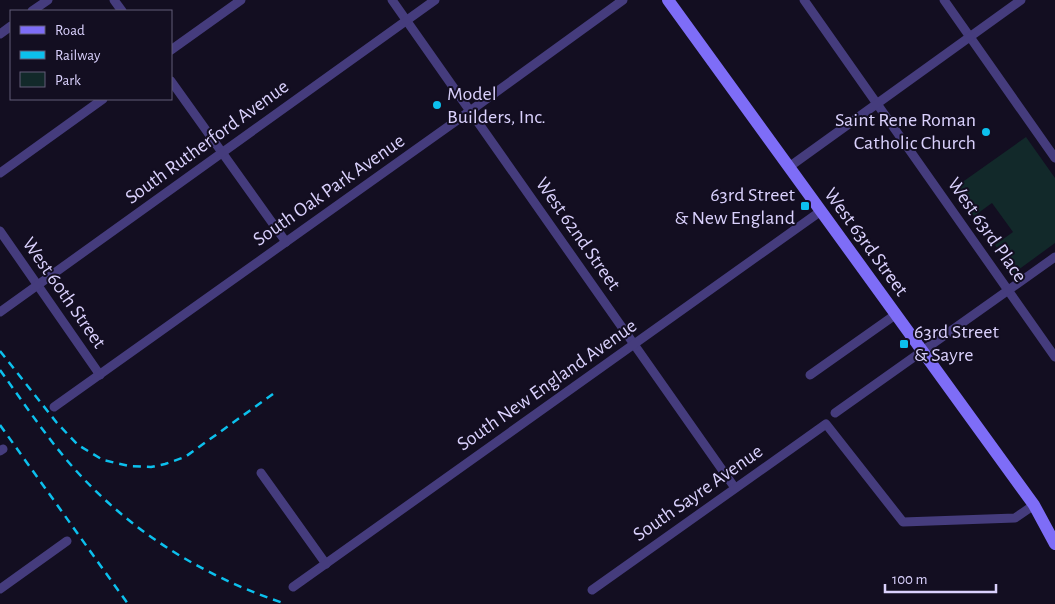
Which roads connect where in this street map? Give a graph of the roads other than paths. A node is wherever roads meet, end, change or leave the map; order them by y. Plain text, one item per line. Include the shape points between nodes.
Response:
1 (48, 0) edge
2 (241, 0) edge
3 (392, 0) edge
4 (435, 0) edge
5 (623, 0) edge
6 (668, 0) edge
7 (804, 0) edge
8 (944, 0) edge
9 (1021, 0) edge
10 (33, 10) edge
11 (406, 20) junction
12 (970, 37) junction
13 (172, 49) edge
14 (172, 82) edge
15 (102, 100) edge
16 (876, 103) junction
17 (470, 111) junction
18 (223, 153) junction
19 (1055, 158) edge
20 (789, 167) junction
21 (0, 173) edge
22 (821, 211) junction
23 (0, 231) edge
24 (286, 242) junction
25 (1055, 257) edge
26 (38, 285) junction
27 (1008, 290) junction
28 (0, 312) edge
29 (895, 315) junction
30 (634, 344) junction
31 (922, 352) junction
32 (1055, 357) edge
33 (100, 375) junction
34 (810, 375) dead end
35 (54, 407) dead end
36 (835, 413) dead end
37 (261, 472) dead end
38 (735, 488) junction
39 (1034, 505) junction
40 (1055, 526) edge
41 (67, 540) dead end
42 (1054, 541) edge
43 (326, 564) junction
44 (293, 587) dead end
45 (0, 589) edge
46 (592, 590) dead end

1 - 10 street
2 - 13 street
3 - 11 street, West 62nd Street
4 - 11 street, South Rutherford Avenue
5 - 17 street, South Oak Park Avenue
6 - 20 main road, West 63rd Street
7 - 16 street, West 63rd Place
8 - 12 street
9 - 12 street
11 - 17 street, West 62nd Street
11 - 18 street, South Rutherford Avenue
12 - 16 street
12 - 19 street
14 - 18 street
15 - 21 street
16 - 20 street
16 - 27 street, West 63rd Place
17 - 24 street, South Oak Park Avenue
17 - 30 street, West 62nd Street
18 - 24 street
18 - 26 street, South Rutherford Avenue
20 - 22 main road, West 63rd Street
22 - 29 main road, West 63rd Street
22 - 30 street, South New England Avenue
23 - 26 street, West 60th Street
24 - 33 street, South Oak Park Avenue
25 - 27 street
26 - 28 street, South Rutherford Avenue
26 - 33 street, West 60th Street
27 - 31 street
27 - 32 street, West 63rd Place
29 - 31 main road, West 63rd Street
29 - 34 street
30 - 38 street, West 62nd Street
30 - 43 street, South New England Avenue
31 - 36 street
31 - 39 main road, West 63rd Street
33 - 35 street, South Oak Park Avenue
37 - 43 street
38 - 39 street, South Sayre Avenue via 826,424 903,522 1014,518
38 - 46 street, South Sayre Avenue
39 - 40 main road, West 63rd Street
39 - 42 main road, West 63rd Street
41 - 45 street
43 - 44 street, South New England Avenue

